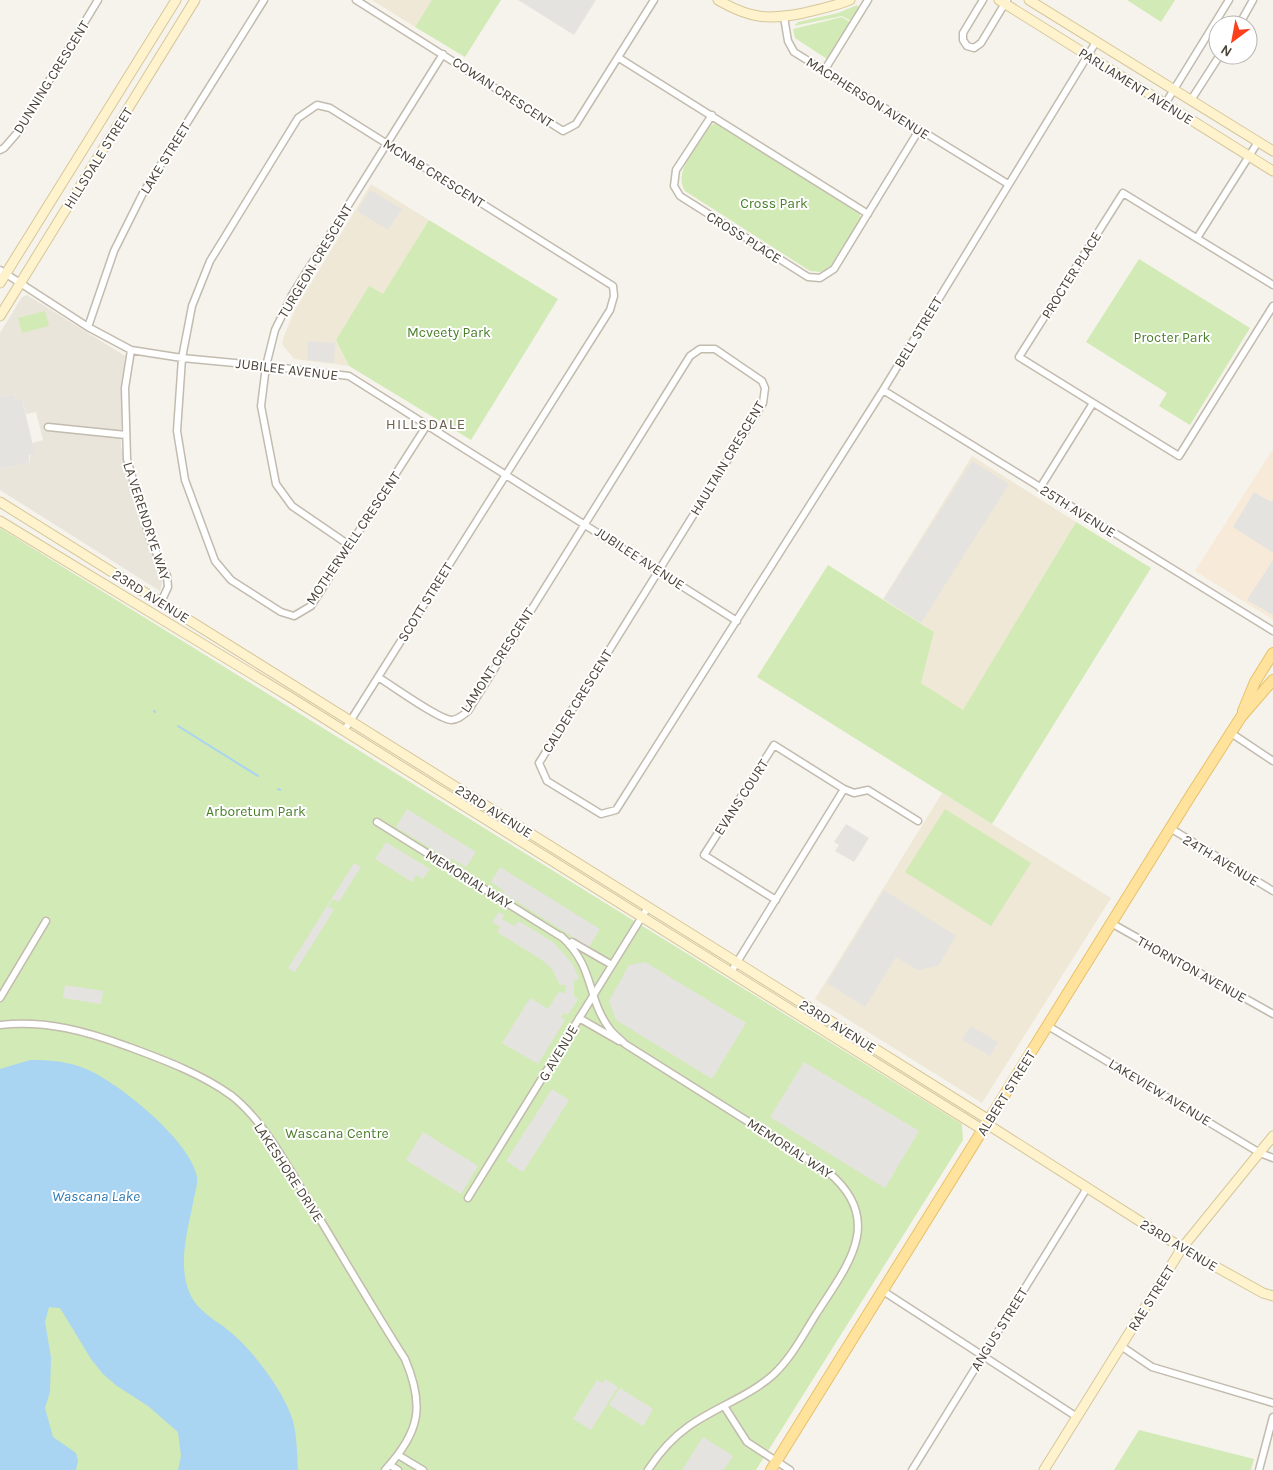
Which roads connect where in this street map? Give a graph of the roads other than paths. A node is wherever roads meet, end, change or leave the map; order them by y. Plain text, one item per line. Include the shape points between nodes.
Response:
1 (98, 0) edge
2 (176, 0) edge
3 (195, 0) edge
4 (264, 0) edge
5 (356, 0) edge
6 (654, 0) edge
7 (718, 0) edge
8 (850, 0) edge
9 (868, 0) edge
10 (983, 0) edge
11 (1029, 0) edge
12 (1229, 0) edge
13 (1253, 0) edge
14 (1004, 1) edge
15 (1245, 15) edge
16 (784, 17) junction
17 (1096, 42) junction
18 (443, 54) junction
19 (1088, 55) junction
20 (619, 58) junction
21 (1214, 65) edge
22 (824, 71) junction
23 (1174, 89) junction
24 (1192, 100) junction
25 (1165, 104) junction
26 (712, 115) junction
27 (919, 130) junction
28 (1258, 142) junction
29 (386, 143) junction
30 (0, 150) edge
31 (1273, 151) edge
32 (1249, 156) junction
33 (1273, 171) edge
34 (1008, 184) junction
35 (868, 214) junction
36 (1197, 238) junction
37 (3, 272) edge
38 (0, 283) edge
39 (20, 283) junction
40 (1273, 285) edge
41 (1273, 306) edge
42 (0, 316) edge
43 (88, 327) junction
44 (131, 350) junction
45 (182, 358) junction
46 (266, 366) junction
47 (883, 390) junction
48 (1093, 403) junction
49 (428, 425) junction
50 (48, 427) dead end
51 (126, 435) junction
52 (506, 473) junction
53 (1040, 488) junction
54 (0, 502) edge
55 (0, 521) edge
56 (584, 523) junction
57 (349, 545) junction
58 (658, 570) junction
59 (161, 602) junction
60 (737, 621) junction
61 (1273, 631) edge
62 (1273, 653) edge
63 (378, 677) junction
64 (1273, 680) edge
65 (1241, 717) junction
66 (350, 721) junction
67 (344, 731) junction
68 (1231, 733) junction
69 (1273, 761) edge
70 (844, 789) junction
71 (918, 821) dead end
72 (377, 822) dead end
73 (1170, 828) junction
74 (1273, 891) edge
75 (776, 900) junction
76 (648, 907) junction
77 (642, 917) junction
78 (46, 921) dead end
79 (1111, 923) junction
80 (561, 936) junction
81 (737, 962) junction
82 (612, 965) junction
83 (731, 972) junction
84 (594, 994) junction
85 (0, 998) edge
86 (1273, 1014) edge
87 (579, 1018) junction
88 (0, 1025) edge
89 (1048, 1026) junction
90 (625, 1044) junction
91 (986, 1125) junction
92 (1273, 1136) edge
93 (1260, 1153) junction
94 (1273, 1158) edge
95 (1087, 1188) junction
96 (468, 1198) dead end
97 (1182, 1248) junction
98 (884, 1291) junction
99 (1273, 1296) edge
100 (1121, 1346) junction
101 (982, 1354) junction
102 (1273, 1403) edge
103 (724, 1406) junction
104 (1077, 1416) junction
105 (1273, 1417) edge
106 (398, 1455) junction
107 (774, 1466) edge
108 (387, 1468) edge
109 (398, 1470) edge
110 (423, 1470) edge
111 (648, 1470) edge
112 (790, 1470) edge
113 (912, 1470) edge
114 (1044, 1470) edge
115 (1259, 1470) edge

1 - 30 street, DUNNING CRESCENT via 18,132
2 - 37 main road, HILLSDALE STREET
3 - 39 main road, HILLSDALE STREET
4 - 43 street, LAKE STREET via 143,193 114,251
5 - 18 street, COWAN CRESCENT
6 - 20 street, COWAN CRESCENT
7 - 16 main road via 746,14 767,19
8 - 16 main road
9 - 22 street
10 - 14 street via 963,33 966,46 974,48 981,43
11 - 17 main road, PARLIAMENT AVENUE
12 - 23 street
13 - 15 street
14 - 19 main road, PARLIAMENT AVENUE
16 - 22 street, MACPHERSON AVENUE via 788,41 794,52
17 - 19 street, BELL STREET
17 - 23 main road, PARLIAMENT AVENUE
18 - 20 street, COWAN CRESCENT via 563,131 576,124
18 - 29 street, TURGEON CRESCENT
19 - 25 main road, PARLIAMENT AVENUE
19 - 34 street, BELL STREET
20 - 26 street
21 - 24 street
22 - 27 street, MACPHERSON AVENUE
23 - 24 main road, PARLIAMENT AVENUE
23 - 25 street
24 - 28 main road, PARLIAMENT AVENUE
25 - 32 main road, PARLIAMENT AVENUE
26 - 35 street
26 - 35 street, CROSS PLACE via 676,170 674,186 680,196 808,277 820,278 834,269
27 - 34 street, MACPHERSON AVENUE
27 - 35 street, CROSS PLACE
28 - 31 main road, PARLIAMENT AVENUE
28 - 32 street
29 - 45 street, MCNAB CRESCENT via 330,108 317,105 298,118 210,261 192,306
29 - 46 street, TURGEON CRESCENT via 292,295 275,330
29 - 52 street, MCNAB CRESCENT via 613,286 610,310
32 - 33 main road, PARLIAMENT AVENUE
32 - 36 street
34 - 47 street, BELL STREET
36 - 40 street, PROCTER PLACE
36 - 48 street, PROCTER PLACE via 1123,192 1019,357
37 - 38 main road, HILLSDALE STREET
37 - 39 street, JUBILEE AVENUE
39 - 42 main road, HILLSDALE STREET
39 - 43 street, JUBILEE AVENUE
41 - 48 street, PROCTER PLACE via 1179,456
43 - 44 street, JUBILEE AVENUE
44 - 45 street, JUBILEE AVENUE
44 - 51 street, LA VERENDRYE WAY via 124,388
45 - 46 street, JUBILEE AVENUE
45 - 57 street, MOTHERWELL CRESCENT via 177,431 185,480 215,561 231,580 281,612 294,616 311,606
46 - 49 street, JUBILEE AVENUE via 349,376
46 - 57 street, TURGEON CRESCENT via 261,406 276,484 292,506
47 - 53 street, 25TH AVENUE
47 - 60 street, BELL STREET
48 - 53 street
49 - 52 street, JUBILEE AVENUE
49 - 57 street, MOTHERWELL CRESCENT
50 - 51 street
51 - 59 street, LA VERENDRYE WAY via 127,459 135,488 150,539 167,576 168,587
52 - 56 street, JUBILEE AVENUE
52 - 63 street, SCOTT STREET
53 - 61 street, 25TH AVENUE
54 - 59 main road, 23RD AVENUE
55 - 67 main road, 23RD AVENUE
56 - 58 street, JUBILEE AVENUE
56 - 58 street, HAULTAIN CRESCENT via 690,356 707,348 715,349 762,381 765,396
56 - 63 street, LAMONT CRESCENT via 461,717 450,720 439,715
58 - 60 street, JUBILEE AVENUE
58 - 60 street, CALDER CRESCENT via 539,762 547,781 601,814 616,810
59 - 66 main road, 23RD AVENUE
62 - 65 main road, ALBERT STREET via 1255,682
63 - 66 street, SCOTT STREET
64 - 65 main road, ALBERT STREET
65 - 68 main road, ALBERT STREET
66 - 67 street, SCOTT STREET
66 - 76 main road, 23RD AVENUE
67 - 77 main road, 23RD AVENUE
68 - 69 street
68 - 73 main road, ALBERT STREET
70 - 71 street via 854,793 868,790
70 - 75 street
70 - 75 street, EVANS COURT via 774,745 704,855
72 - 80 street, MEMORIAL WAY
73 - 74 street, 24TH AVENUE
73 - 79 main road, ALBERT STREET
75 - 81 street
76 - 77 street, G AVENUE
76 - 81 main road, 23RD AVENUE
77 - 82 street, G AVENUE
77 - 83 main road, 23RD AVENUE
78 - 85 street
79 - 86 street, THORNTON AVENUE
79 - 89 main road, ALBERT STREET
80 - 82 street, MEMORIAL WAY
80 - 84 street, MEMORIAL WAY via 574,948 584,965
81 - 83 street
81 - 91 main road, 23RD AVENUE
82 - 84 street, G AVENUE
83 - 91 main road, 23RD AVENUE
84 - 87 street, G AVENUE
84 - 90 street, MEMORIAL WAY via 609,1028
87 - 90 street
87 - 96 street, G AVENUE
88 - 106 street, LAKESHORE DRIVE via 36,1023 69,1027 110,1040 164,1060 204,1080 231,1096 250,1113 293,1175 405,1359 414,1380 417,1417 413,1433
89 - 91 main road, ALBERT STREET
89 - 93 street, LAKEVIEW AVENUE
90 - 103 street, MEMORIAL WAY via 828,1172 846,1189 856,1210 858,1232 848,1267 791,1354 766,1380
91 - 95 main road, 23RD AVENUE
91 - 98 main road, ALBERT STREET
92 - 93 main road, RAE STREET
93 - 94 street, LAKEVIEW AVENUE
93 - 97 main road, RAE STREET
95 - 97 main road, 23RD AVENUE
95 - 101 street, ANGUS STREET
97 - 99 main road, 23RD AVENUE
97 - 100 main road, RAE STREET
98 - 101 street
98 - 107 main road, ALBERT STREET
100 - 102 street via 1152,1366
100 - 104 main road, RAE STREET
101 - 104 street
101 - 113 street, ANGUS STREET
103 - 107 street via 747,1442
103 - 111 street, MEMORIAL WAY via 678,1434
104 - 114 main road, RAE STREET
105 - 115 street
106 - 108 street, LAKESHORE DRIVE
106 - 110 street
107 - 112 street
108 - 109 street

